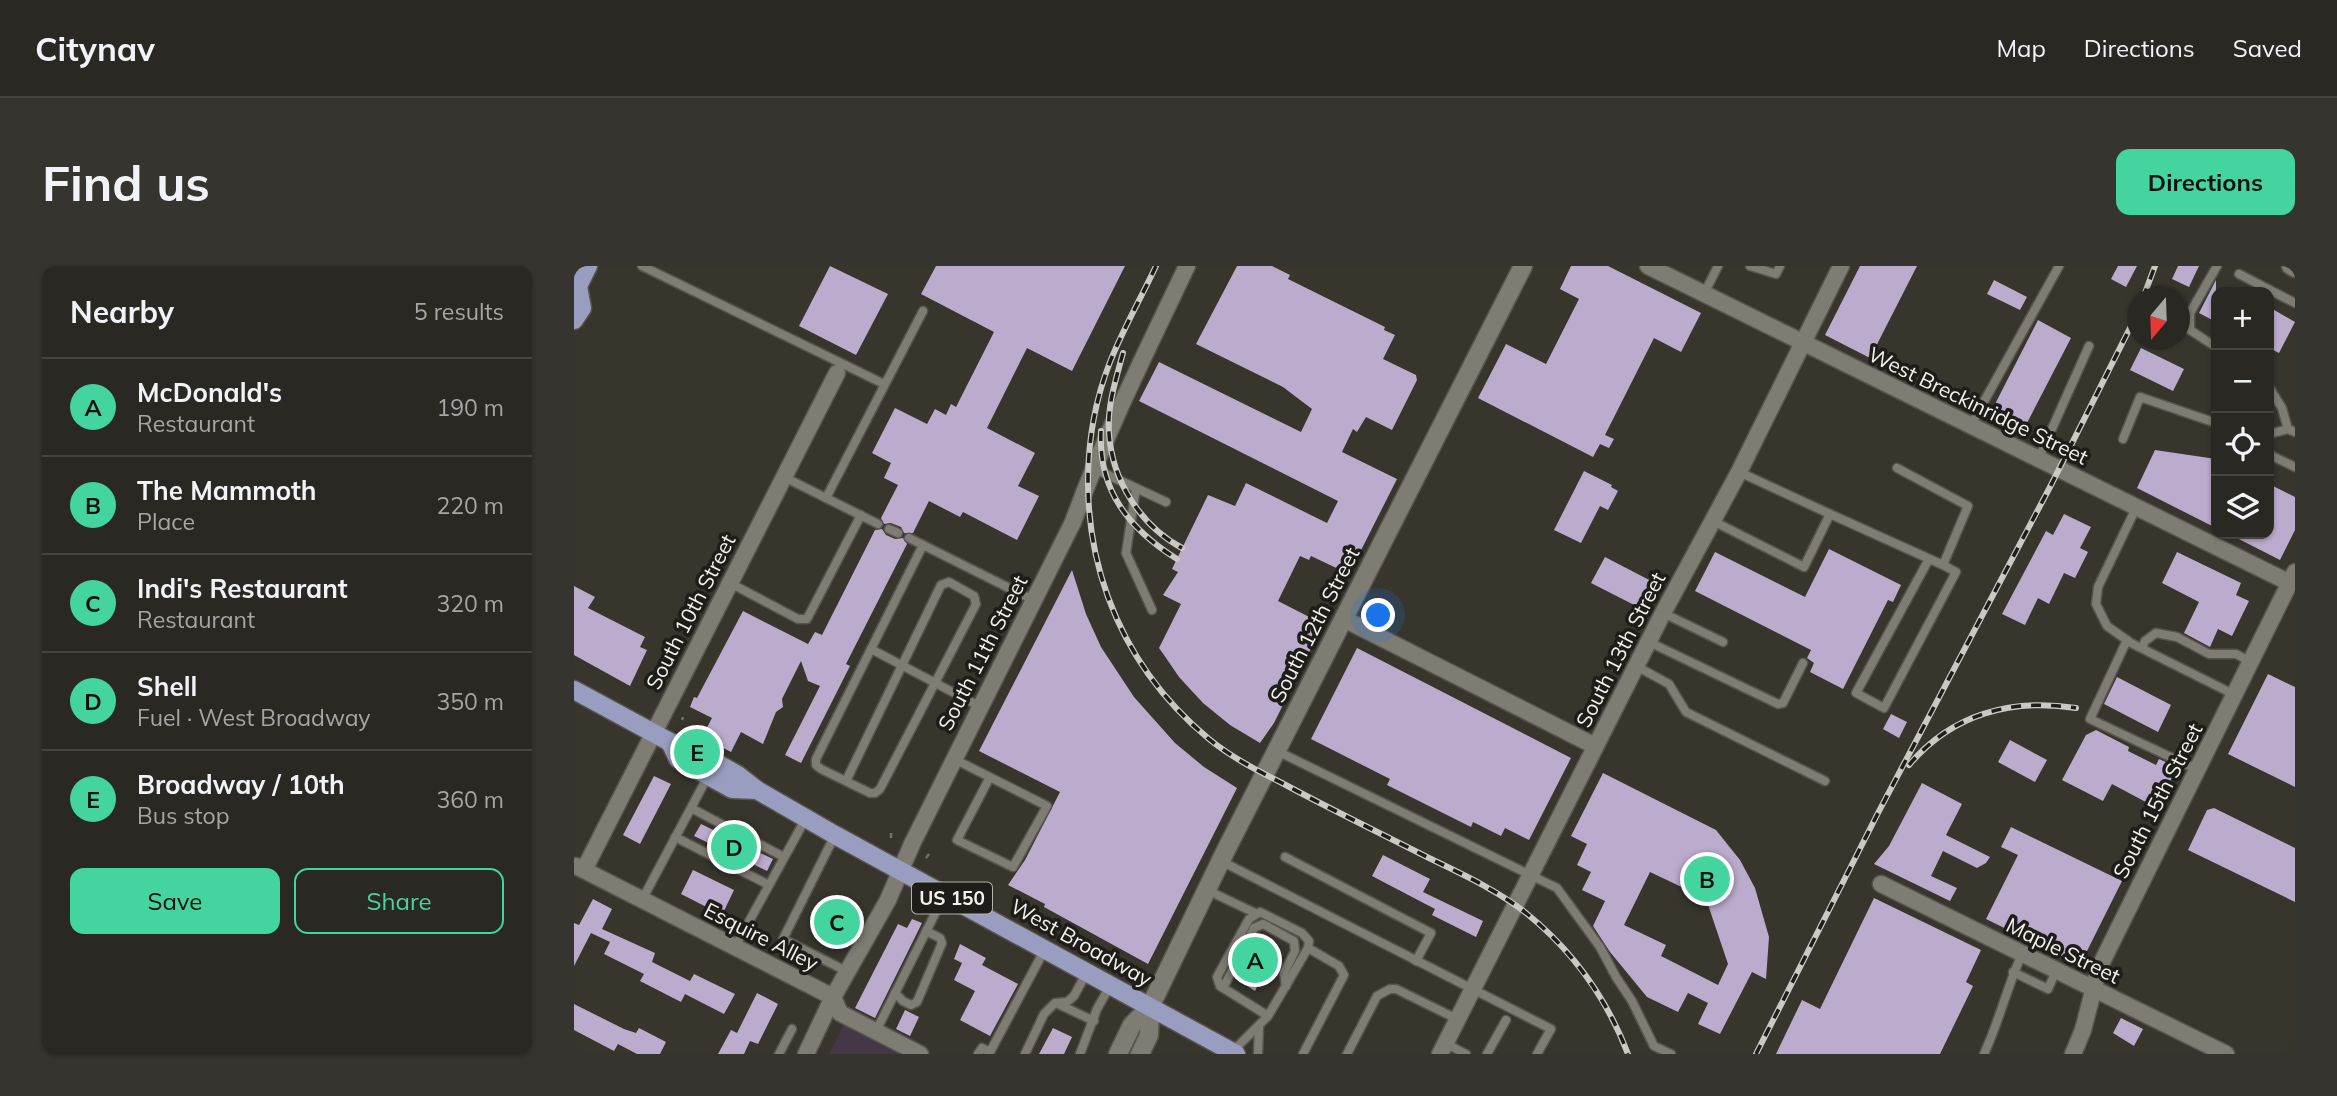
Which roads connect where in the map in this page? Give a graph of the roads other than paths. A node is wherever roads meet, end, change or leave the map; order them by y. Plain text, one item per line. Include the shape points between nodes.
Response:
1 (589, 266) edge
2 (642, 266) edge
3 (1187, 266) edge
4 (1523, 266) edge
5 (1647, 266) edge
6 (1718, 266) edge
7 (1750, 266) edge
8 (1780, 266) edge
9 (1840, 266) edge
10 (2059, 266) edge
11 (2217, 266) edge
12 (2290, 266) edge
13 (2295, 269) edge
14 (2239, 274) dead end
15 (576, 287) edge
16 (1704, 294) junction
17 (2295, 303) edge
18 (923, 311) dead end
19 (574, 320) edge
20 (1802, 343) junction
21 (2211, 345) edge
22 (2088, 346) dead end
23 (839, 368) junction
24 (884, 384) junction
25 (2274, 395) edge
26 (2211, 421) edge
27 (1970, 425) junction
28 (2292, 430) edge
29 (2274, 433) edge
30 (2123, 439) dead end
31 (2274, 457) edge
32 (2038, 460) junction
33 (2295, 467) edge
34 (1093, 468) junction
35 (1896, 468) dead end
36 (1739, 472) junction
37 (784, 477) junction
38 (1136, 488) junction
39 (826, 498) junction
40 (1166, 502) dead end
41 (2136, 508) junction
42 (1830, 514) junction
43 (861, 515) junction
44 (1713, 521) junction
45 (878, 524) dead end
46 (889, 529) dead end
47 (898, 533) dead end
48 (909, 538) dead end
49 (923, 545) junction
50 (1929, 559) junction
51 (1942, 565) junction
52 (2292, 578) edge
53 (730, 583) junction
54 (1033, 600) junction
55 (1152, 610) dead end
56 (1663, 613) junction
57 (1344, 619) junction
58 (2127, 640) junction
59 (1649, 642) junction
60 (1723, 642) dead end
61 (2142, 648) junction
62 (871, 649) junction
63 (2251, 662) junction
64 (1802, 663) dead end
65 (902, 666) junction
66 (1636, 666) junction
67 (935, 683) junction
68 (574, 690) edge
69 (2235, 695) junction
70 (979, 706) junction
71 (662, 737) junction
72 (1595, 746) junction
73 (1277, 751) junction
74 (954, 759) junction
75 (2198, 770) junction
76 (708, 776) junction
77 (990, 777) junction
78 (846, 781) junction
79 (1825, 781) dead end
80 (757, 790) junction
81 (691, 808) junction
82 (806, 818) junction
83 (835, 835) junction
84 (675, 837) junction
85 (1285, 857) dead end
86 (784, 858) junction
87 (1221, 861) junction
88 (579, 867) edge
89 (901, 869) junction
90 (1531, 875) junction
91 (1881, 884) dead end
92 (769, 885) junction
93 (1207, 890) junction
94 (945, 894) junction
95 (642, 900) junction
96 (1255, 914) junction
97 (926, 931) junction
98 (735, 947) junction
99 (1308, 948) junction
100 (1045, 949) junction
101 (2022, 954) junction
102 (1416, 961) junction
103 (2056, 971) junction
104 (848, 972) junction
105 (1087, 972) junction
106 (2013, 972) junction
107 (1110, 985) junction
108 (1286, 986) junction
109 (1223, 988) junction
110 (1472, 989) junction
111 (2093, 989) junction
112 (895, 993) junction
113 (833, 997) junction
114 (1055, 1003) junction
115 (1150, 1007) junction
116 (1268, 1016) junction
117 (1457, 1019) junction
118 (1506, 1020) dead end
119 (1094, 1021) junction
120 (1259, 1026) junction
121 (792, 1029) dead end
122 (876, 1031) junction
123 (1442, 1049) edge
124 (1233, 1053) edge
125 (779, 1054) edge
126 (806, 1054) edge
127 (920, 1054) edge
128 (978, 1054) edge
129 (1025, 1054) edge
130 (1080, 1054) edge
131 (1118, 1054) edge
132 (1140, 1054) edge
133 (1258, 1054) edge
134 (1303, 1054) edge
135 (1347, 1054) edge
136 (1466, 1054) edge
137 (1487, 1054) edge
138 (1537, 1054) edge
139 (1671, 1054) edge
140 (1984, 1054) edge
141 (2073, 1054) edge
142 (2226, 1054) edge

1 - 15 main road
2 - 23 lane
3 - 34 street, South 11th Street
4 - 57 street, South 12th Street
5 - 16 street, West Breckinridge Street
6 - 16 lane
7 - 8 lane via 1776,274
9 - 20 street, South 13th Street
10 - 27 lane
11 - 21 lane via 2190,313 2190,330
12 - 13 street
14 - 17 lane
15 - 19 main road via 582,308
16 - 20 street, West Breckinridge Street
18 - 24 lane
20 - 27 street, West Breckinridge Street
20 - 36 street, South 13th Street
22 - 32 lane
23 - 24 lane
23 - 37 street, South 10th Street
24 - 39 lane
25 - 28 lane
26 - 30 lane via 2140,397
27 - 32 street, West Breckinridge Street
28 - 29 lane
31 - 33 lane
32 - 41 street, West Breckinridge Street
34 - 38 lane
34 - 54 street, South 11th Street via 1073,522
35 - 51 lane via 1968,506
36 - 42 lane
36 - 44 street, South 13th Street
37 - 39 lane
37 - 53 street, South 10th Street
38 - 40 lane
38 - 55 lane via 1126,553
39 - 43 lane
41 - 52 street, West Breckinridge Street
41 - 58 lane via 2098,587 2096,604 2107,626
42 - 44 lane via 1804,567
42 - 50 lane
43 - 45 lane
43 - 53 lane via 807,620
44 - 56 street, South 13th Street
46 - 47 lane
48 - 49 lane
49 - 54 lane
49 - 62 lane
50 - 51 lane
50 - 51 lane via 1856,693 1884,708 1956,572
52 - 63 street, South 15th Street
53 - 71 street, South 10th Street
54 - 70 street, South 11th Street
56 - 59 street, South 13th Street
56 - 60 lane
57 - 72 street
57 - 73 street, South 12th Street
58 - 61 lane
58 - 75 lane via 2090,719
59 - 64 lane via 1778,704 1783,703
59 - 66 street, South 13th Street
61 - 63 lane via 2156,633 2177,637 2209,654 2236,654
61 - 69 lane
62 - 65 lane
62 - 78 lane via 816,760 821,769
63 - 69 street, South 15th Street
65 - 67 lane
65 - 67 lane via 941,585 949,582 976,600
65 - 78 lane
66 - 72 street, South 13th Street
66 - 79 lane via 1670,684 1686,712
67 - 70 lane
67 - 78 lane via 880,789 870,793
68 - 71 main road, West Broadway / US 150
69 - 75 street, South 15th Street
70 - 74 street, South 11th Street
71 - 76 main road, West Broadway / US 150 via 678,759
71 - 80 main road, West Broadway / US 150 via 697,752
71 - 88 street, South 10th Street
72 - 90 street, South 13th Street
73 - 87 street, South 12th Street
73 - 90 lane
74 - 77 lane
74 - 89 street, South 11th Street
75 - 111 street, South 15th Street via 2138,886
76 - 80 main road, West Broadway / US 150 via 732,789
76 - 81 lane
77 - 77 lane via 1047,806 1013,867 957,839
80 - 82 main road, West Broadway / US 150
81 - 84 lane
81 - 86 lane
82 - 83 main road, West Broadway / US 150
82 - 86 lane
83 - 89 main road, West Broadway / US 150
83 - 104 lane via 783,939
84 - 92 lane
84 - 95 lane
85 - 102 lane via 1431,933
86 - 92 lane
87 - 93 street, South 12th Street
87 - 102 lane
88 - 95 street, Esquire Alley
89 - 94 main road, West Broadway / US 150
89 - 104 street, South 11th Street
90 - 110 street, South 13th Street
90 - 139 lane via 1557,888 1600,947 1654,1046
91 - 101 street, Maple Street
92 - 98 lane
93 - 96 lane
93 - 115 street, South 12th Street
94 - 97 lane
94 - 100 main road, West Broadway / US 150
95 - 98 street, Esquire Alley
96 - 99 lane via 1260,912 1302,933
96 - 109 lane via 1217,977
97 - 112 lane
97 - 112 lane via 943,943 917,1002 903,1002
98 - 113 street, Esquire Alley
99 - 108 lane
99 - 134 lane via 1339,966 1343,975
100 - 105 main road, West Broadway / US 150
100 - 128 lane via 990,1052 982,1048
101 - 103 street, Maple Street
101 - 106 lane
102 - 110 lane
103 - 106 lane via 2048,989
103 - 111 street, Maple Street
104 - 113 street, South 11th Street
105 - 107 main road, West Broadway / US 150
105 - 114 lane via 1074,996
106 - 140 lane
107 - 115 main road, West Broadway / US 150
107 - 119 lane
108 - 109 lane via 1284,973 1295,951 1294,941 1263,924 1254,928
108 - 116 lane
109 - 116 lane
110 - 117 street, South 13th Street
110 - 138 lane via 1551,1029
111 - 141 street, South 15th Street
111 - 142 street, Maple Street
112 - 122 lane
113 - 122 street, Esquire Alley via 840,1013
113 - 126 street, South 11th Street
114 - 119 lane
114 - 129 lane via 1044,1014
115 - 124 main road, West Broadway / US 150
115 - 131 street via 1132,1025
115 - 132 street via 1149,1035
116 - 120 lane
117 - 123 street, South 13th Street
117 - 135 lane via 1390,989 1377,996
118 - 137 lane
119 - 130 lane
120 - 124 lane
120 - 133 lane
121 - 125 lane
122 - 127 street, Esquire Alley
123 - 136 lane

